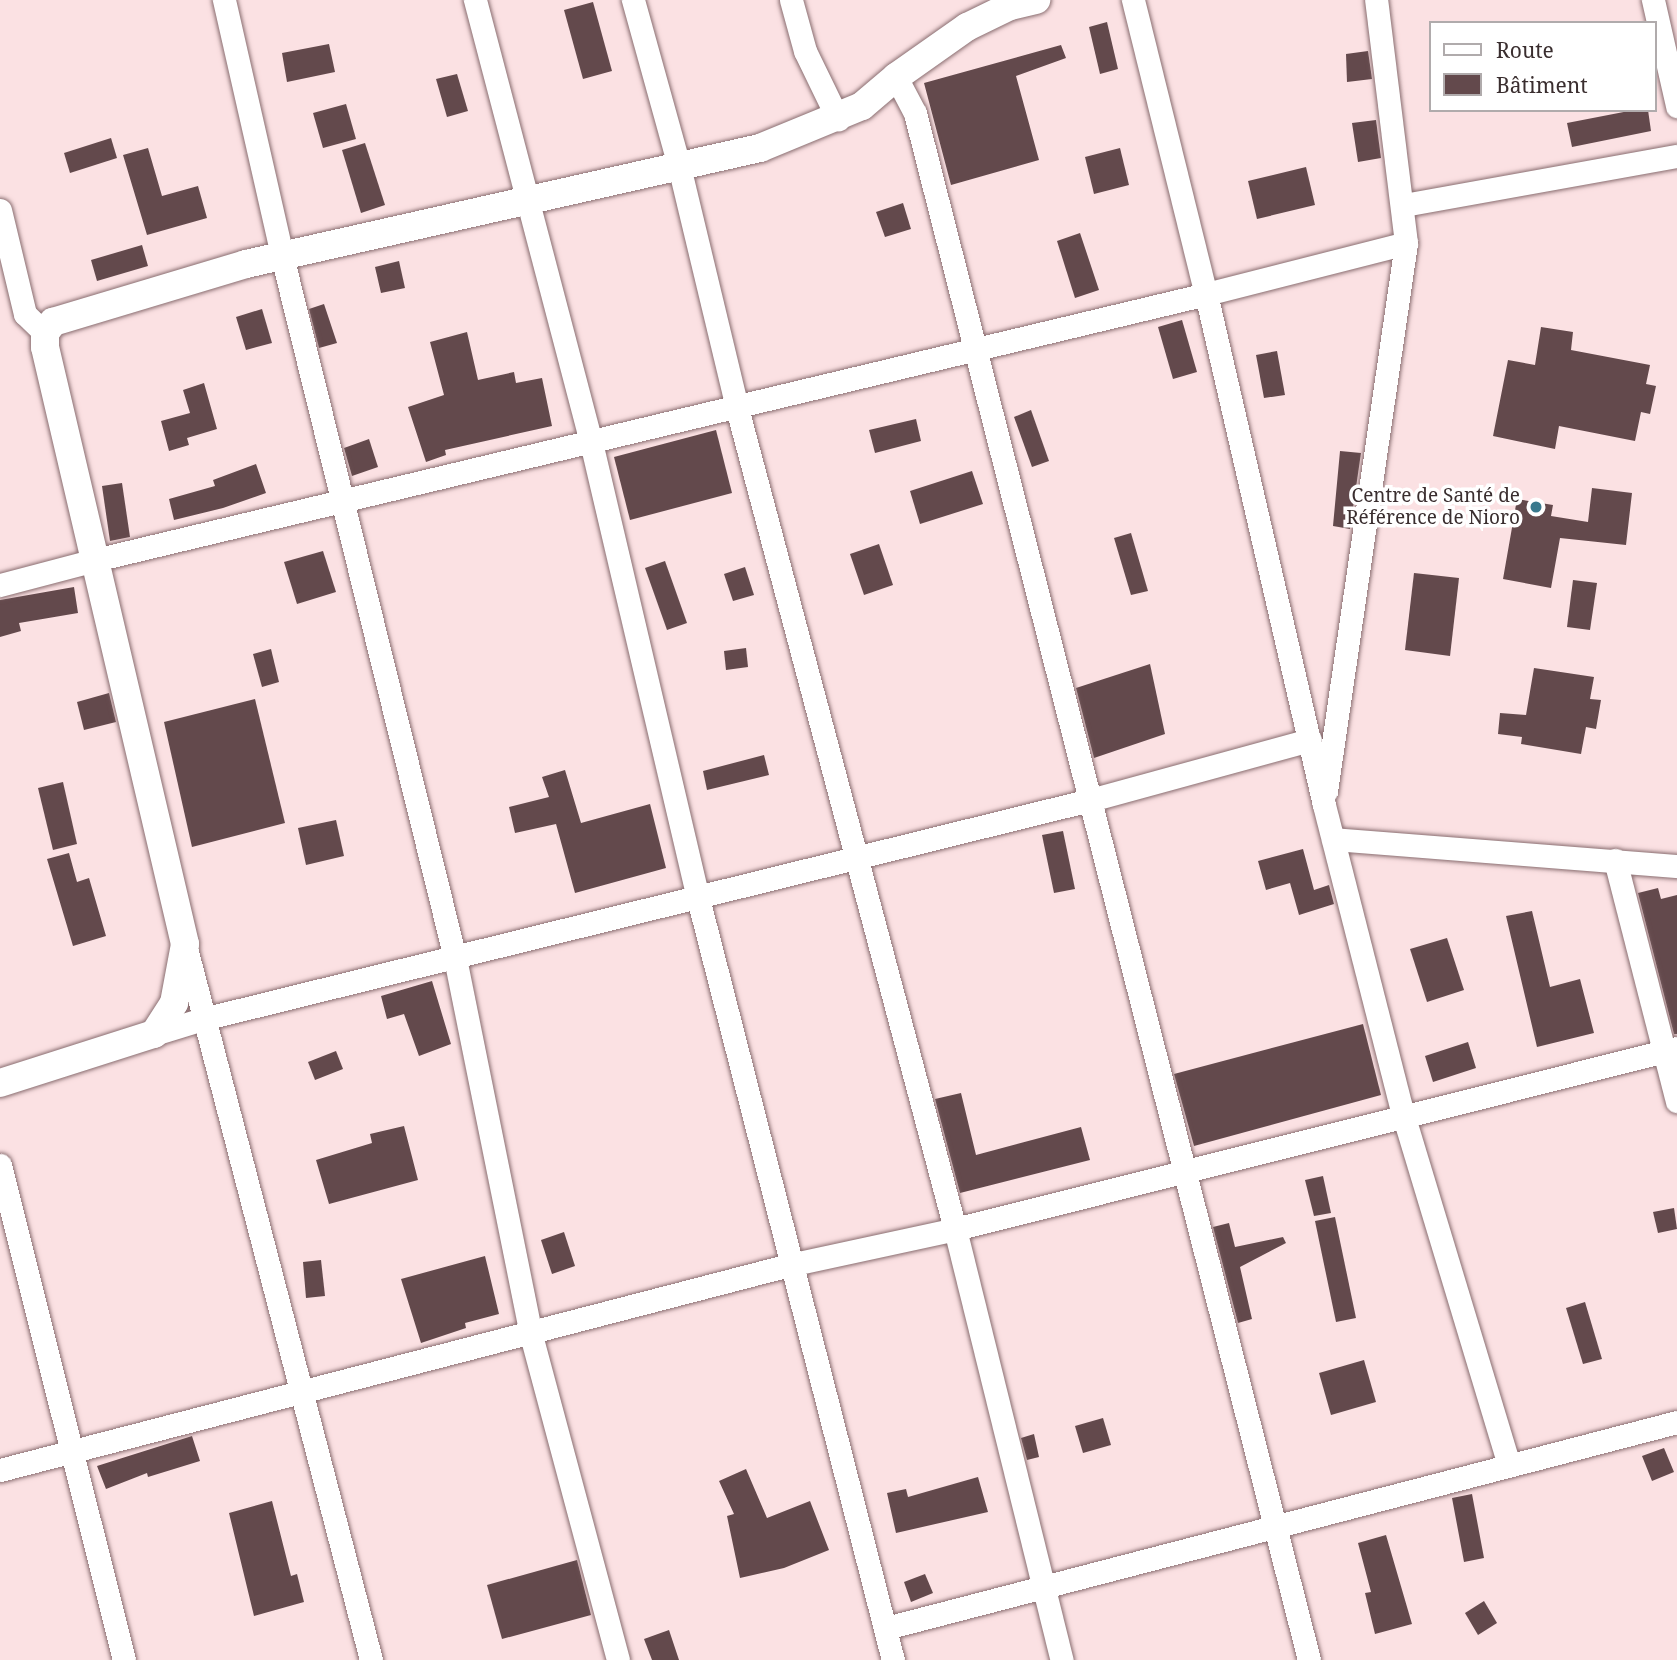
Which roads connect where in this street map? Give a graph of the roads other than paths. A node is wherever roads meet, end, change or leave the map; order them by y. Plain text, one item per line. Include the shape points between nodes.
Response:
1 (224, 0) edge
2 (475, 0) edge
3 (633, 0) edge
4 (791, 0) edge
5 (1035, 0) edge
6 (1133, 0) edge
7 (1376, 0) edge
8 (1653, 0) edge
9 (896, 77) junction
10 (1677, 106) edge
11 (838, 119) junction
12 (1677, 156) edge
13 (679, 166) junction
14 (527, 201) junction
15 (1404, 205) junction
16 (0, 210) edge
17 (1406, 243) junction
18 (282, 256) junction
19 (1206, 294) junction
20 (45, 332) junction
21 (975, 350) junction
22 (737, 408) junction
23 (591, 442) junction
24 (345, 501) junction
25 (95, 560) junction
26 (0, 585) edge
27 (1310, 740) junction
28 (1090, 800) junction
29 (1324, 805) junction
30 (1333, 839) junction
31 (857, 858) junction
32 (1615, 860) junction
33 (1677, 866) edge
34 (698, 898) junction
35 (185, 944) junction
36 (455, 958) junction
37 (203, 1018) junction
38 (154, 1034) junction
39 (1670, 1049) edge
40 (0, 1083) edge
41 (1677, 1101) edge
42 (1403, 1114) junction
43 (0, 1165) edge
44 (1184, 1171) junction
45 (955, 1229) junction
46 (789, 1265) junction
47 (531, 1335) junction
48 (301, 1393) junction
49 (1677, 1422) edge
50 (71, 1450) junction
51 (1509, 1465) junction
52 (0, 1470) edge
53 (1275, 1525) junction
54 (1044, 1585) junction
55 (886, 1628) junction
56 (124, 1660) edge
57 (371, 1660) edge
58 (618, 1660) edge
59 (893, 1660) edge
60 (1062, 1660) edge
61 (1309, 1660) edge

1 - 18 street
2 - 14 street
3 - 13 street
4 - 11 street via 805,51
5 - 9 street via 1010,6 967,27
6 - 19 street
7 - 15 street
8 - 10 street
9 - 11 street via 862,106
9 - 21 street via 915,113
11 - 13 street via 760,148
12 - 15 street
13 - 14 street
13 - 22 street
14 - 18 street
14 - 23 street
15 - 17 street
16 - 20 street via 25,314
17 - 19 street
17 - 29 street
18 - 20 street via 52,321
18 - 24 street
19 - 21 street
19 - 27 street
20 - 25 street
21 - 22 street
21 - 28 street
22 - 23 street
22 - 31 street
23 - 24 street
23 - 34 street
24 - 25 street
24 - 36 street
25 - 26 street
25 - 35 street
27 - 28 street
27 - 29 street
28 - 31 street
28 - 44 street
29 - 30 street
30 - 32 street
30 - 42 street
31 - 34 street
31 - 45 street
32 - 33 street
32 - 39 street
34 - 36 street
34 - 46 street
35 - 37 street
35 - 38 street via 174,1003
36 - 37 street
36 - 47 street
37 - 38 street
37 - 48 street
38 - 40 street
39 - 41 street
39 - 42 street
42 - 44 street
42 - 51 street
43 - 50 street
44 - 45 street
44 - 53 street
45 - 46 street
45 - 54 street
46 - 47 street
46 - 55 street
47 - 48 street
47 - 58 street
48 - 50 street
48 - 57 street
49 - 51 street
50 - 52 street
50 - 56 street
51 - 53 street
53 - 54 street
53 - 61 street
54 - 55 street
54 - 60 street
55 - 59 street

